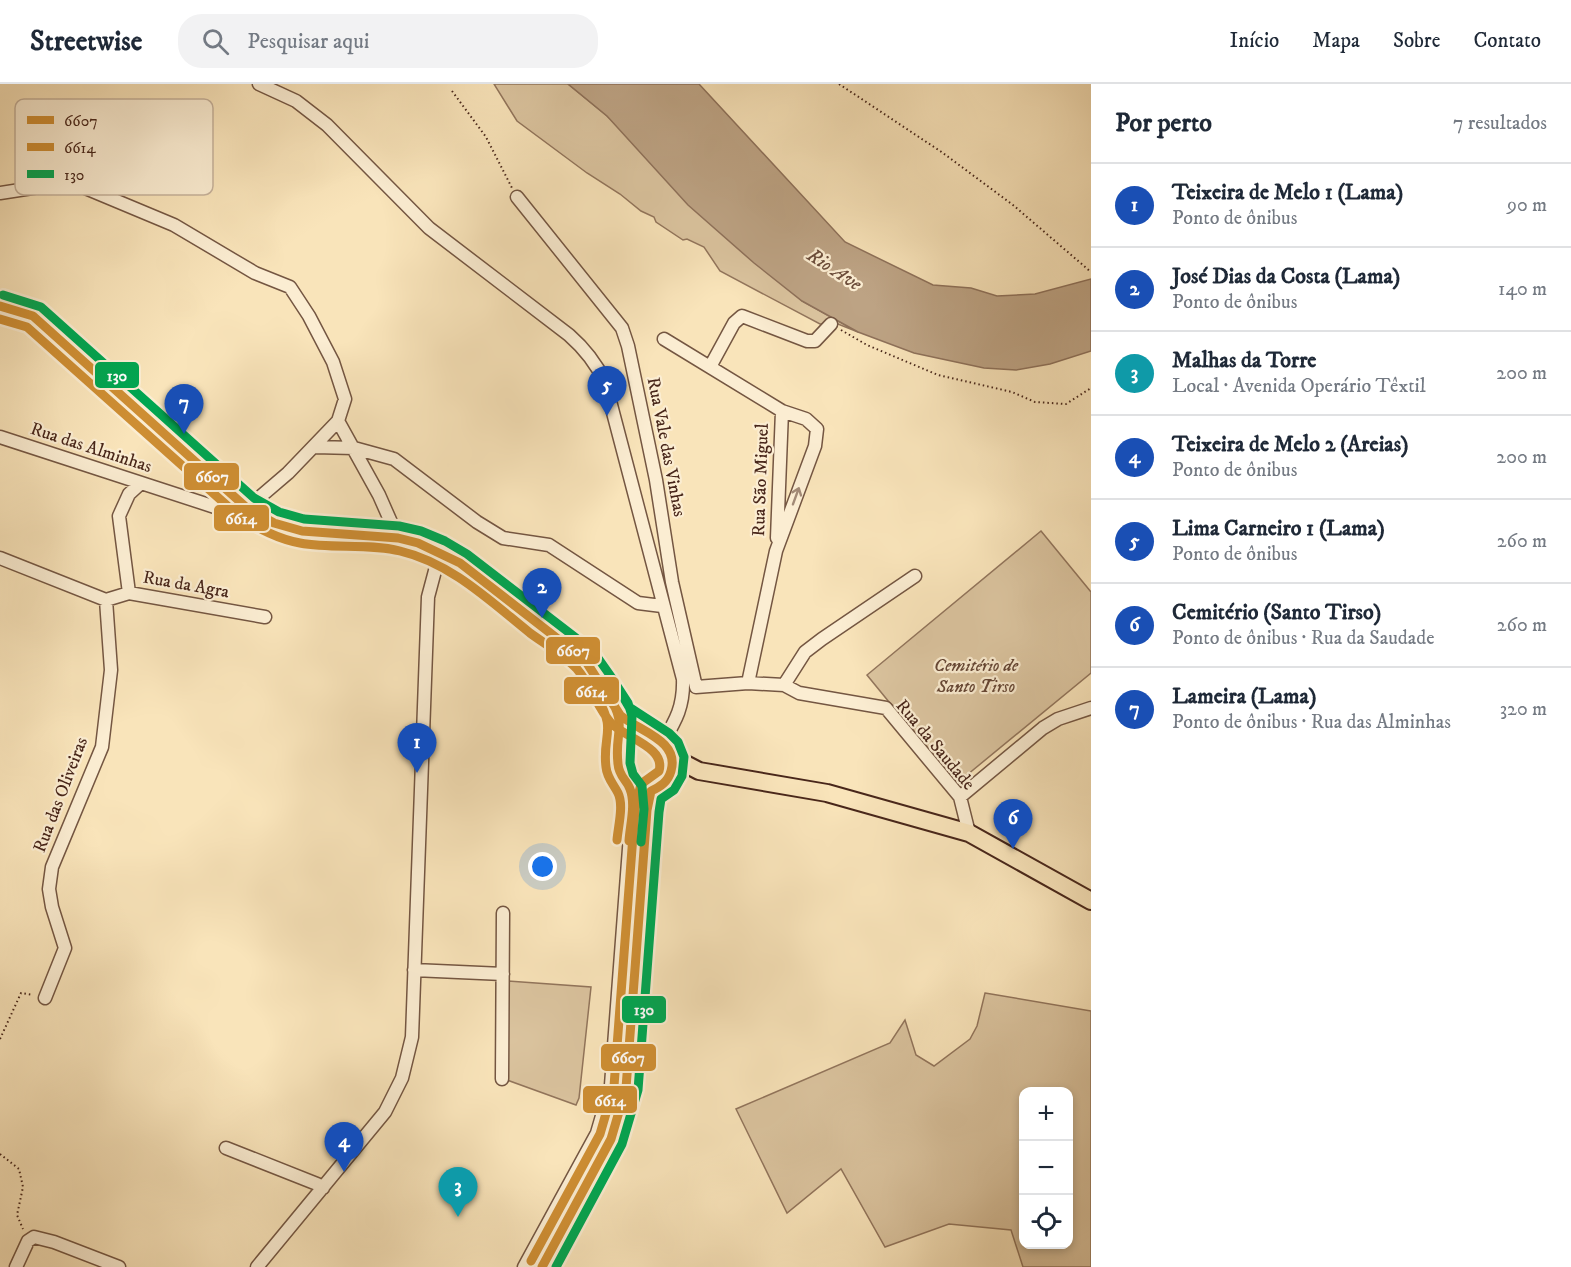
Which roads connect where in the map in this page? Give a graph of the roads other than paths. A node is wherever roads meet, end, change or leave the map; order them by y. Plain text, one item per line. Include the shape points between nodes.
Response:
1 (259, 84) edge
2 (15, 191) edge
3 (0, 193) edge
4 (102, 195) edge
5 (517, 197) road end
6 (0, 306) edge
7 (831, 324) road end
8 (664, 339) dead end
9 (710, 367) junction
10 (782, 411) junction
11 (338, 421) junction
12 (0, 437) edge
13 (315, 447) junction
14 (354, 448) junction
15 (141, 483) junction
16 (247, 508) junction
17 (274, 523) junction
18 (398, 538) junction
19 (776, 551) junction
20 (440, 552) junction
21 (0, 558) edge
22 (915, 576) dead end
23 (129, 593) junction
24 (106, 600) junction
25 (662, 606) junction
26 (265, 617) dead end
27 (748, 683) junction
28 (784, 685) junction
29 (1091, 708) edge
30 (620, 716) junction
31 (661, 745) junction
32 (620, 749) junction
33 (699, 771) junction
34 (669, 778) junction
35 (630, 788) junction
36 (651, 791) junction
37 (960, 797) junction
38 (969, 833) junction
39 (1091, 901) edge
40 (503, 914) dead end
41 (414, 970) junction
42 (503, 974) junction
43 (45, 998) road end
44 (502, 1079) dead end
45 (226, 1148) dead end
46 (323, 1188) junction
47 (16, 1267) edge
48 (119, 1267) edge
49 (257, 1267) edge
50 (524, 1267) edge
51 (542, 1267) edge

1 - 25 street via 296,101 327,125 429,228 584,347 605,382
2 - 3 street
4 - 11 street via 174,225 255,273 290,287 333,362 345,399
5 - 27 street, Rua Vale das Vinhas via 622,328 696,687
6 - 16 main road via 33,316
7 - 9 street via 815,341 807,341 742,316 734,323
8 - 9 street, Rua São Miguel
9 - 10 street, Rua São Miguel
10 - 19 street, Rua São Miguel
19 -> 10 street, Rua São Miguel via 817,436 817,429 806,419
11 - 13 street
11 - 14 street
12 - 15 street, Rua das Alminhas
13 - 14 street
13 - 16 street
14 - 18 street
14 - 25 street via 394,459 503,538 549,545 638,603
15 - 17 street, Rua das Alminhas
15 - 23 street via 129,494 119,516
16 - 17 main road
17 - 18 main road via 302,531
18 - 20 main road
19 - 27 street, Rua São Miguel
20 - 30 main road via 460,563 585,660
20 - 41 street via 428,597
21 - 24 street
22 - 28 street via 805,652
23 - 24 street, Rua da Agra
23 - 26 street, Rua da Agra
24 - 43 street, Rua das Oliveiras via 111,670 102,747 52,867 49,889 65,948
25 - 31 street via 684,693 679,714
27 - 28 street, Rua da Saudade
28 - 37 street, Rua da Saudade via 799,693 886,708
29 - 37 street via 1042,728
30 - 31 main road
30 - 32 main road
31 - 32 main road via 632,738
31 - 33 main road
31 - 34 main road via 673,764
32 - 35 main road via 616,766 623,783
33 - 34 main road
33 - 38 main road via 827,793
34 - 36 main road
35 - 36 main road
35 - 50 street via 632,810 611,1085 597,1133
36 - 51 street via 626,1088 611,1139
37 - 38 street, Rua da Saudade
38 - 39 main road
40 - 42 street
41 - 42 street
41 - 46 street via 412,1037 402,1078 385,1112
42 - 44 street
45 - 46 street
46 - 49 street
47 - 48 street via 28,1241 34,1237

